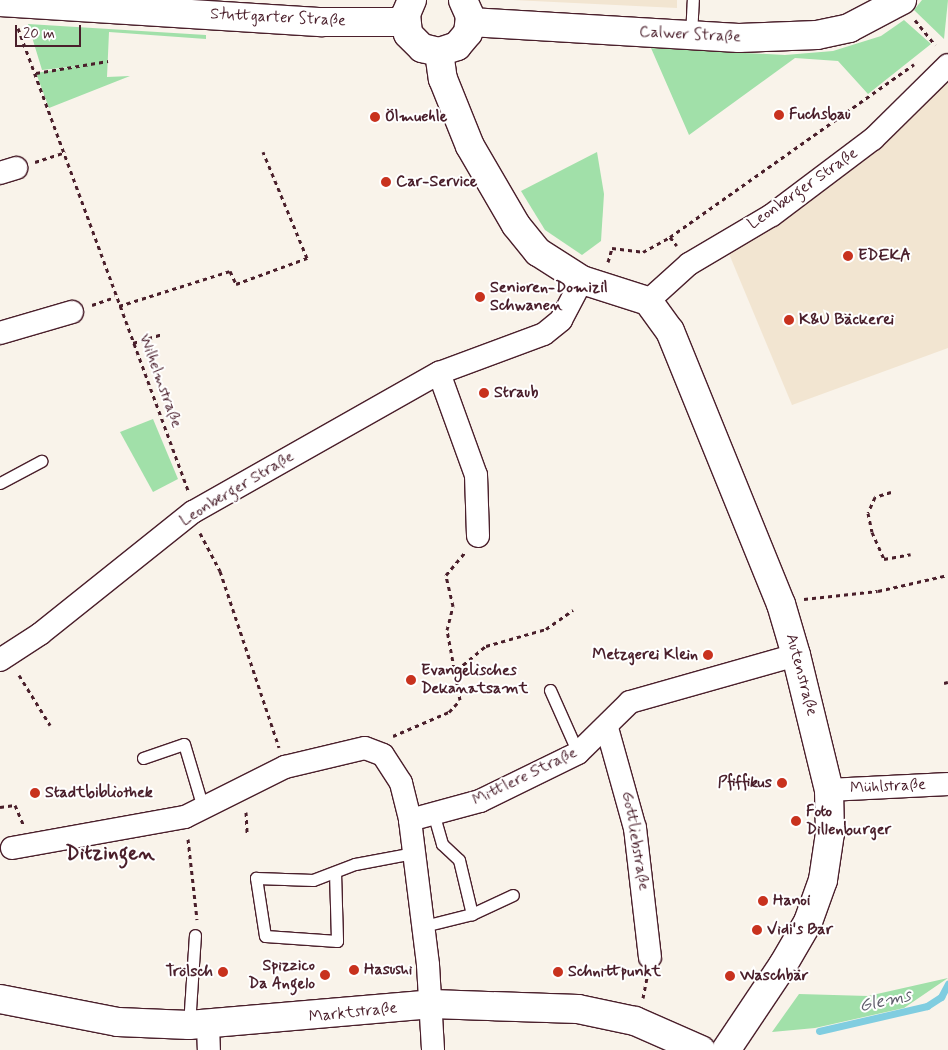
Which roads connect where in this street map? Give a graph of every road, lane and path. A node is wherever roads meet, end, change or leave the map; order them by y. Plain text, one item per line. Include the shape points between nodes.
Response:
1 (693, 0) edge
2 (900, 1) edge
3 (6, 2) edge
4 (75, 3) edge
5 (409, 11) edge
6 (467, 11) edge
7 (691, 36) junction
8 (931, 50) dead end
9 (439, 52) junction
10 (108, 61) dead end
11 (918, 62) dead end
12 (948, 65) edge
13 (36, 73) junction
14 (65, 152) junction
15 (263, 152) dead end
16 (8, 171) edge
17 (591, 283) junction
18 (648, 300) junction
19 (119, 306) junction
20 (72, 312) dead end
21 (0, 333) edge
22 (162, 334) dead end
23 (132, 343) junction
24 (439, 373) junction
25 (41, 461) dead end
26 (0, 483) edge
27 (891, 492) dead end
28 (193, 512) junction
29 (478, 536) joint
30 (911, 554) dead end
31 (948, 575) edge
32 (815, 596) dead end
33 (572, 610) dead end
34 (796, 655) junction
35 (4, 658) edge
36 (457, 670) junction
37 (550, 690) dead end
38 (50, 726) dead end
39 (607, 728) junction
40 (578, 753) junction
41 (383, 755) junction
42 (143, 758) dead end
43 (285, 767) junction
44 (948, 784) edge
45 (829, 790) junction
46 (0, 807) edge
47 (195, 814) junction
48 (434, 816) junction
49 (410, 820) junction
50 (21, 847) joint
51 (414, 853) junction
52 (335, 872) junction
53 (514, 894) dead end
54 (198, 912) dead end
55 (472, 914) junction
56 (424, 926) junction
57 (195, 935) dead end
58 (654, 957) joint
59 (0, 998) edge
60 (432, 1004) junction
61 (635, 1021) junction
62 (202, 1033) edge
63 (433, 1050) edge
64 (701, 1050) edge
65 (726, 1050) edge

1 - 7 lane
2 - 7 street, Calwer Straße via 849,28 817,35
2 - 8 path via 937,44
3 - 4 street, Stuttgarter Straße
3 - 13 path, Wilhelmstraße
4 - 5 street, Stuttgarter Straße via 322,22
5 - 9 street via 416,45
6 - 7 street, Calwer Straße
6 - 9 street via 458,46
9 - 17 street via 443,79 458,120 516,224 538,252
10 - 13 path
11 - 17 path via 670,237 643,252 612,248
12 - 18 street, Leonberger Straße via 873,139 772,215 689,264
13 - 14 path, Wilhelmstraße
14 - 16 path
14 - 19 path, Wilhelmstraße
15 - 19 path via 307,258 236,284 230,271
17 - 18 street
17 - 24 street, Leonberger Straße via 561,320 544,334
18 - 34 street, Autenstraße via 677,345 781,604
19 - 23 path, Wilhelmstraße
20 - 21 street
22 - 23 path
23 - 28 path, Wilhelmstraße
24 - 28 street, Leonberger Straße
24 - 29 street via 476,475
25 - 26 lane
27 - 30 path via 875,497 868,513 872,532 884,559
28 - 35 street, Leonberger Straße
28 - 43 path, Wilhelmstraße via 220,571
29 - 36 path via 446,574 453,606 448,630
31 - 32 path via 878,591
33 - 36 path via 546,629 486,646
34 - 39 street, Mittlere Straße via 630,702
34 - 45 street, Autenstraße
35 - 38 path
36 - 41 path via 460,700 449,712 395,733
37 - 40 lane
39 - 40 street, Mittlere Straße
39 - 58 street, Gottliebstraße via 637,837
40 - 48 street, Mittlere Straße via 480,801
41 - 43 street via 365,748
41 - 49 street via 401,783
42 - 47 lane via 184,744
43 - 47 street
44 - 45 street, Mühlstraße
45 - 65 street, Autenstraße via 830,832 823,880 808,922
46 - 50 path via 15,805
47 - 50 street
47 - 54 path
48 - 49 street, Mittlere Straße
48 - 55 lane via 442,844 459,860
49 - 51 street
51 - 52 lane
51 - 56 street
52 - 52 lane via 313,880 256,878 265,936 337,941
53 - 55 lane
55 - 56 lane
56 - 60 street
57 - 62 lane
58 - 61 path
59 - 62 street, Marktstraße via 118,1022
60 - 61 street, Marktstraße via 578,1009
60 - 62 street, Marktstraße
60 - 63 street
61 - 64 street, Marktstraße

